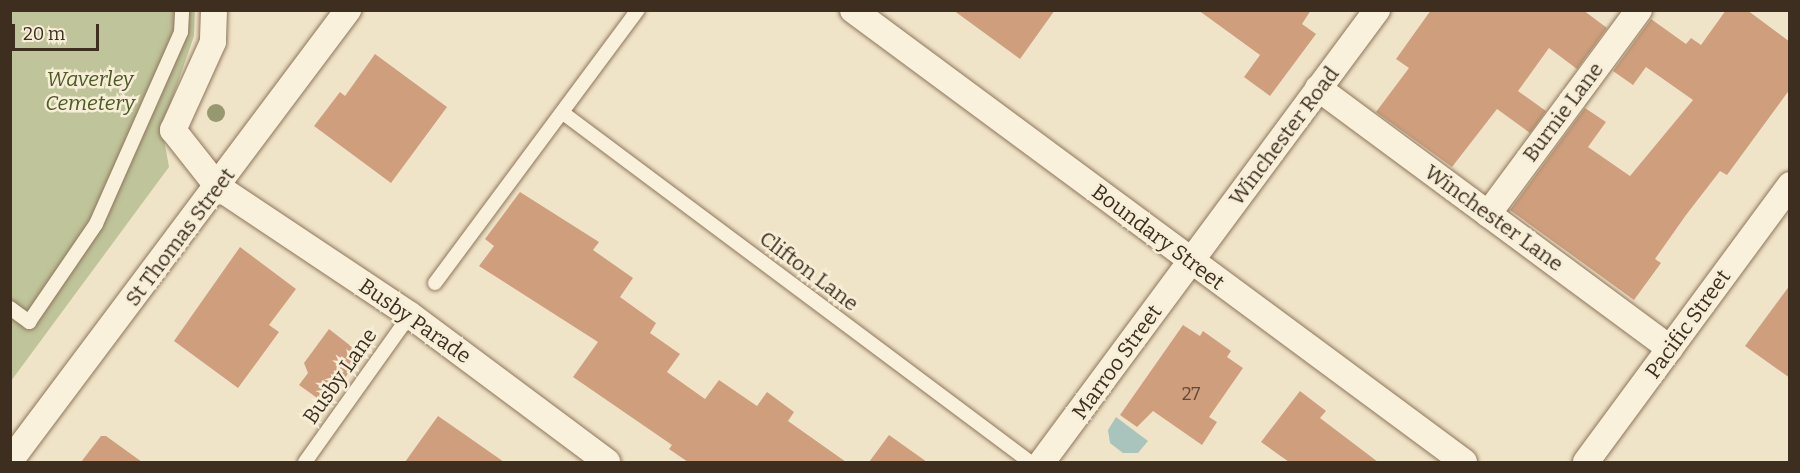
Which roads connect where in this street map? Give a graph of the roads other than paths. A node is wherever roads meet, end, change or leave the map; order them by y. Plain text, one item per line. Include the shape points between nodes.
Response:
1 (182, 10) edge
2 (214, 10) edge
3 (348, 10) edge
4 (638, 10) edge
5 (1377, 10) edge
6 (1639, 10) edge
7 (859, 12) edge
8 (1318, 88) junction
9 (563, 113) junction
10 (1790, 185) edge
11 (218, 187) junction
12 (1488, 214) junction
13 (1191, 261) junction
14 (435, 283) dead end
15 (10, 308) edge
16 (410, 315) junction
17 (1670, 348) junction
18 (10, 461) edge
19 (305, 462) edge
20 (606, 462) edge
21 (1030, 462) edge
22 (1042, 462) edge
23 (1464, 462) edge
24 (1586, 462) edge

1 - 15 lane via 181,32 96,224 29,322
2 - 11 street, Busby Parade via 213,42 173,130
3 - 11 street, St Thomas Street
4 - 9 lane
5 - 8 street, Winchester Road
6 - 12 street, Burnie Lane
7 - 13 street, Boundary Street
8 - 12 street, Winchester Lane
8 - 13 street, Winchester Road
9 - 14 lane
9 - 21 lane, Clifton Lane
10 - 17 street, Pacific Street
11 - 16 street, Busby Parade
11 - 18 street, St Thomas Street
12 - 17 street, Winchester Lane
13 - 22 street, Marroo Street
13 - 23 street, Boundary Street
16 - 19 lane, Busby Lane
16 - 20 street, Busby Parade
17 - 24 street, Pacific Street

